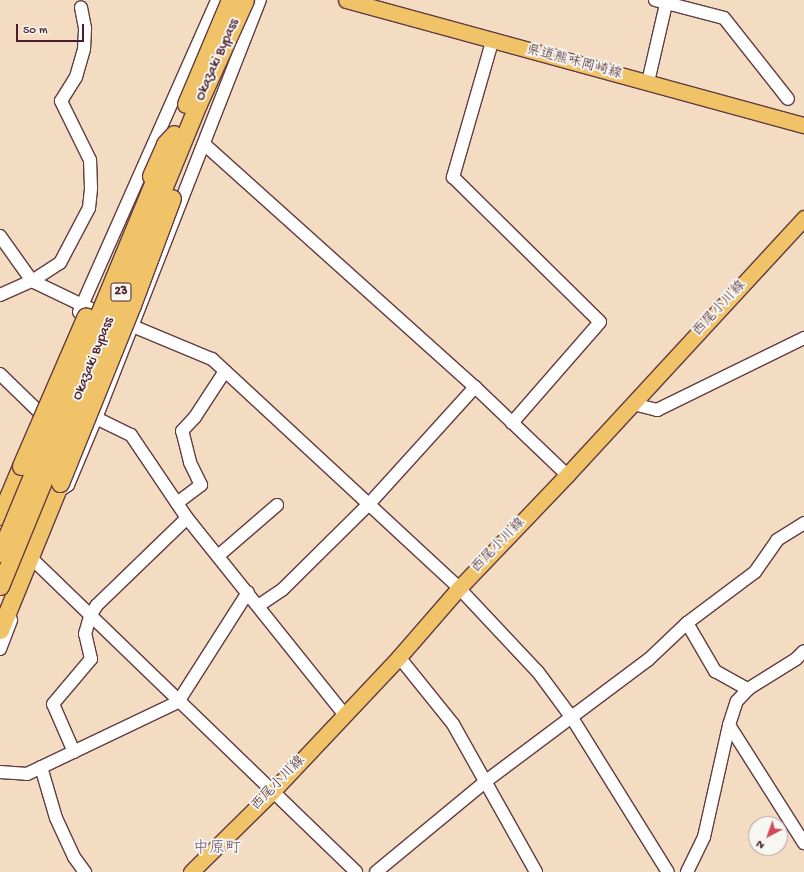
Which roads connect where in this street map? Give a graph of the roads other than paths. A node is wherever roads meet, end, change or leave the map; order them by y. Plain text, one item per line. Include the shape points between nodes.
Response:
1 (217, 0) edge
2 (230, 0) edge
3 (245, 0) edge
4 (260, 0) edge
5 (346, 0) edge
6 (663, 1) edge
7 (382, 5) edge
8 (81, 7) dead end
9 (492, 42) junction
10 (648, 82) junction
11 (788, 99) dead end
12 (198, 104) junction
13 (804, 124) edge
14 (174, 134) junction
15 (204, 144) junction
16 (804, 218) edge
17 (0, 236) edge
18 (32, 281) junction
19 (0, 295) edge
20 (82, 305) junction
21 (134, 326) junction
22 (804, 338) edge
23 (225, 370) junction
24 (0, 374) edge
25 (475, 387) junction
26 (633, 404) junction
27 (37, 410) junction
28 (96, 418) junction
29 (512, 423) junction
30 (568, 475) junction
31 (58, 488) junction
32 (9, 492) junction
33 (177, 503) junction
34 (369, 504) junction
35 (277, 505) dead end
36 (0, 516) edge
37 (187, 518) junction
38 (0, 527) edge
39 (802, 527) edge
40 (0, 553) edge
41 (218, 556) junction
42 (30, 557) junction
43 (8, 588) edge
44 (459, 588) junction
45 (248, 592) junction
46 (258, 606) junction
47 (90, 616) junction
48 (686, 623) junction
49 (0, 630) edge
50 (0, 650) edge
51 (804, 651) edge
52 (399, 657) junction
53 (748, 689) junction
54 (178, 702) junction
55 (345, 715) junction
56 (572, 718) junction
57 (729, 725) junction
58 (74, 752) junction
59 (41, 767) junction
60 (0, 772) edge
61 (486, 781) junction
62 (272, 792) junction
63 (804, 843) edge
64 (85, 872) edge
65 (190, 872) edge
66 (356, 872) edge
67 (376, 872) edge
68 (536, 872) edge
69 (668, 872) edge
70 (687, 872) edge

1 - 20 street
2 - 14 highway, Okazaki Bypass / 23, bridge
3 - 12 highway, Okazaki Bypass / 23, bridge
4 - 15 street
5 - 7 main road, 県道熊味岡崎線
6 - 10 street
6 - 11 street via 724,18
7 - 9 main road, 県道熊味岡崎線
8 - 18 street via 85,28 84,49 76,77 61,101 90,160 89,208 60,263
9 - 10 main road, 県道熊味岡崎線
9 - 29 street via 453,176 600,322
10 - 13 main road, 県道熊味岡崎線
12 - 31 highway, 23, bridge via 191,147 132,305
12 - 43 highway, Okazaki Bypass / 23, bridge
14 - 32 highway, 23, bridge via 165,144 135,214 97,288
14 - 40 highway, Okazaki Bypass / 23, bridge
15 - 21 street
15 - 25 street
16 - 26 main road, 西尾小川線
17 - 18 street
18 - 19 street
18 - 20 street
20 - 21 street
20 - 27 street
21 - 23 street via 212,359
21 - 28 street
22 - 26 street via 657,410
23 - 33 street via 195,417 182,431 190,462 202,485
23 - 34 street
24 - 27 street
25 - 29 street
25 - 34 street
26 - 30 main road, 西尾小川線
27 - 32 street via 9,478
28 - 31 street via 68,485
28 - 33 street via 132,435
29 - 30 street
30 - 44 main road, 西尾小川線
31 - 42 highway, 23
32 - 36 highway, 23
33 - 37 street
34 - 44 street
34 - 46 street via 283,589
35 - 41 street
37 - 41 street
37 - 47 street via 97,605
38 - 42 street
39 - 48 street via 777,540 755,572
41 - 45 street
42 - 43 highway, 23
42 - 47 street
43 - 49 highway, 23
43 - 50 street via 16,604
44 - 52 main road, 西尾小川線
44 - 56 street via 538,672
45 - 46 street
45 - 54 street
46 - 55 street
47 - 54 street
47 - 58 street via 85,634 90,660 53,704
48 - 53 street via 715,672
48 - 56 street via 648,660
51 - 53 street via 796,659
52 - 55 main road, 西尾小川線
52 - 61 street via 453,724
53 - 57 street via 737,701
54 - 58 street via 150,713
54 - 62 street
55 - 62 main road, 西尾小川線
56 - 61 street
56 - 69 street
57 - 63 street
57 - 70 street via 704,837
58 - 59 street
59 - 60 street via 27,774
59 - 64 street via 56,818 74,857
61 - 67 street
61 - 68 street
62 - 65 main road, 西尾小川線
62 - 66 street

